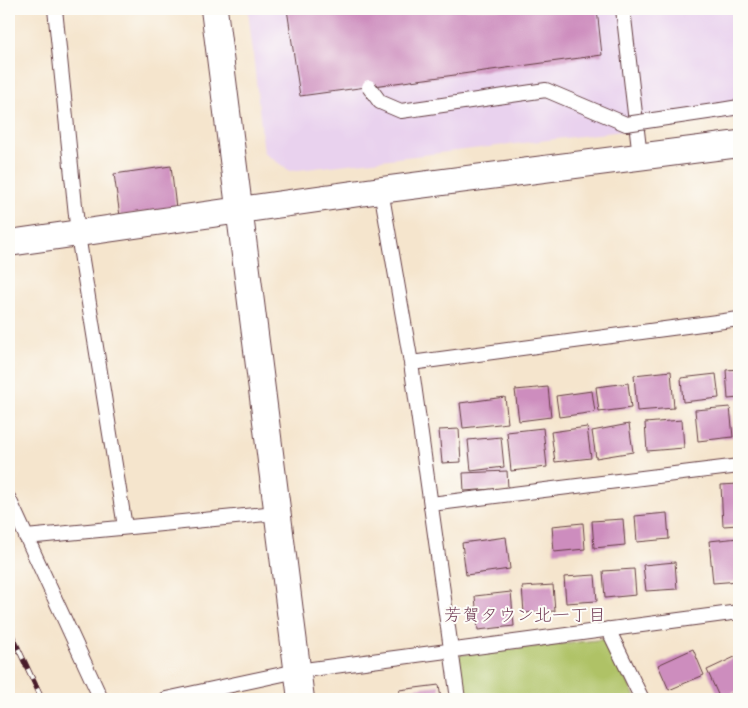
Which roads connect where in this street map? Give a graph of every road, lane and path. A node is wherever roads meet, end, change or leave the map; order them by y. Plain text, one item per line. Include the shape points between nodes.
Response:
1 (55, 9) edge
2 (214, 9) edge
3 (624, 9) edge
4 (369, 87) dead end
5 (739, 108) edge
6 (739, 144) edge
7 (640, 157) junction
8 (381, 190) junction
9 (241, 212) junction
10 (78, 235) junction
11 (9, 243) edge
12 (739, 319) edge
13 (411, 363) junction
14 (739, 466) edge
15 (9, 499) edge
16 (431, 504) junction
17 (276, 513) junction
18 (125, 526) junction
19 (26, 537) junction
20 (739, 612) edge
21 (608, 629) junction
22 (451, 649) junction
23 (297, 671) junction
24 (101, 699) edge
25 (166, 699) edge
26 (301, 699) edge
27 (458, 699) edge
28 (642, 699) edge

1 - 10 lane
2 - 9 street
3 - 7 lane
4 - 5 lane, bridge via 380,102 401,111 546,90 626,124
6 - 7 street
7 - 8 street
8 - 9 street
8 - 13 lane
9 - 10 street
9 - 17 street
10 - 11 street
10 - 18 lane
12 - 13 lane
13 - 16 lane
14 - 16 lane
15 - 19 lane
16 - 22 lane
17 - 18 lane
17 - 23 street
18 - 19 lane
19 - 24 lane
20 - 21 lane
21 - 22 lane
21 - 28 lane
22 - 23 lane
22 - 27 lane
23 - 25 lane
23 - 26 street

